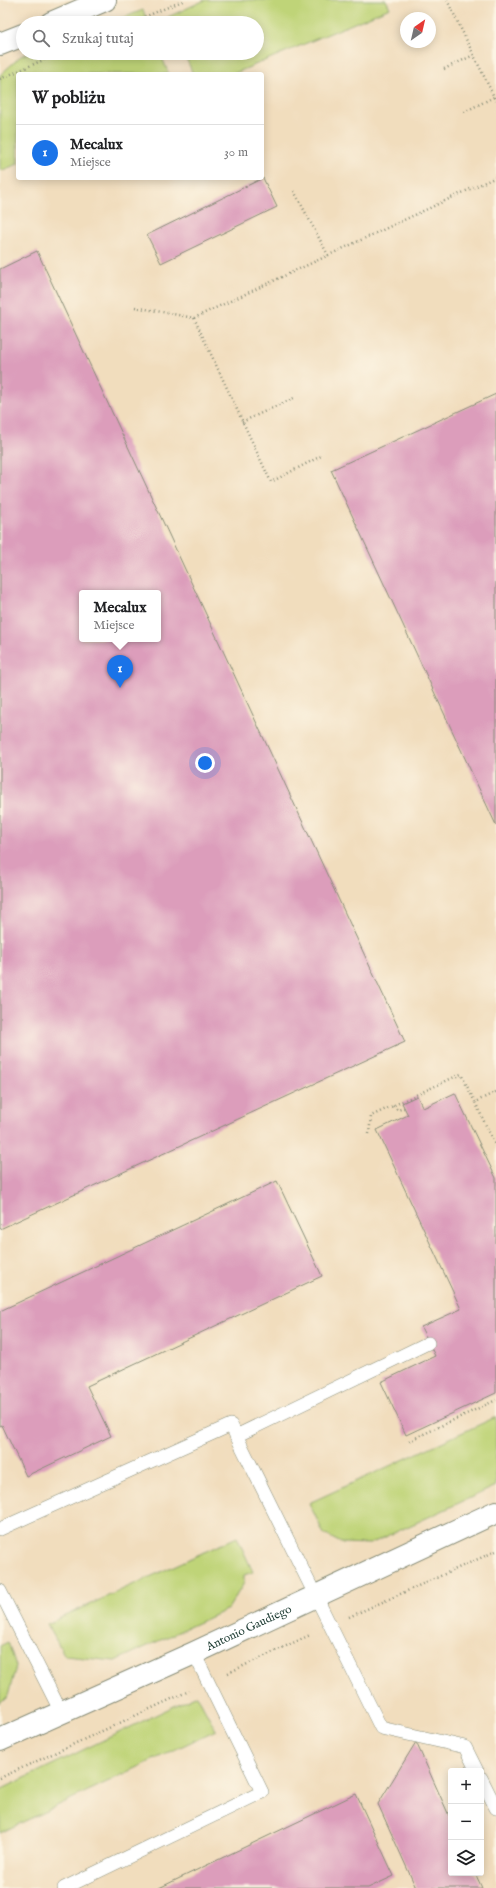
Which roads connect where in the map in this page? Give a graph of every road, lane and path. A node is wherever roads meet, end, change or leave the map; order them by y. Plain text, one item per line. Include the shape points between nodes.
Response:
1 (105, 0) edge
2 (185, 0) edge
3 (447, 0) edge
4 (67, 16) edge
5 (147, 16) edge
6 (16, 38) edge
7 (0, 44) edge
8 (474, 55) junction
9 (43, 60) edge
10 (444, 69) dead end
11 (0, 79) edge
12 (494, 97) junction
13 (496, 101) edge
14 (464, 112) dead end
15 (496, 177) edge
16 (294, 191) dead end
17 (328, 256) junction
18 (135, 307) dead end
19 (194, 318) junction
20 (296, 397) dead end
21 (242, 422) junction
22 (324, 455) dead end
23 (496, 1092) edge
24 (475, 1102) junction
25 (393, 1106) junction
26 (404, 1108) dead end
27 (369, 1134) dead end
28 (496, 1147) edge
29 (428, 1343) dead end
30 (496, 1400) edge
31 (236, 1436) junction
32 (409, 1441) dead end
33 (496, 1512) edge
34 (0, 1529) edge
35 (496, 1551) edge
36 (0, 1591) edge
37 (316, 1596) junction
38 (356, 1614) dead end
39 (289, 1645) dead end
40 (194, 1653) junction
41 (225, 1674) dead end
42 (192, 1690) dead end
43 (62, 1712) junction
44 (0, 1740) edge
45 (476, 1768) edge
46 (0, 1778) edge
47 (484, 1784) edge
48 (496, 1808) edge
49 (64, 1888) edge

1 - 4 street
2 - 5 path
3 - 8 path
6 - 7 street
8 - 10 path
8 - 12 path
9 - 11 path
12 - 13 path
12 - 14 path
15 - 17 path
16 - 17 path
17 - 19 path
18 - 19 path
19 - 21 path
20 - 21 path
21 - 22 path via 271,482
23 - 24 path
24 - 25 path via 461,1074
24 - 28 path
25 - 26 path via 398,1110
25 - 27 path via 371,1116
29 - 31 lane
30 - 32 path
31 - 34 lane via 231,1425
31 - 37 lane
33 - 37 street, Antonio Gaudiego
35 - 38 path
36 - 43 lane
37 - 40 street, Antonio Gaudiego
37 - 45 lane via 381,1728 465,1747
39 - 41 path
40 - 43 street, Antonio Gaudiego
40 - 49 lane via 262,1792
42 - 46 path
43 - 44 street, Antonio Gaudiego
47 - 48 lane

